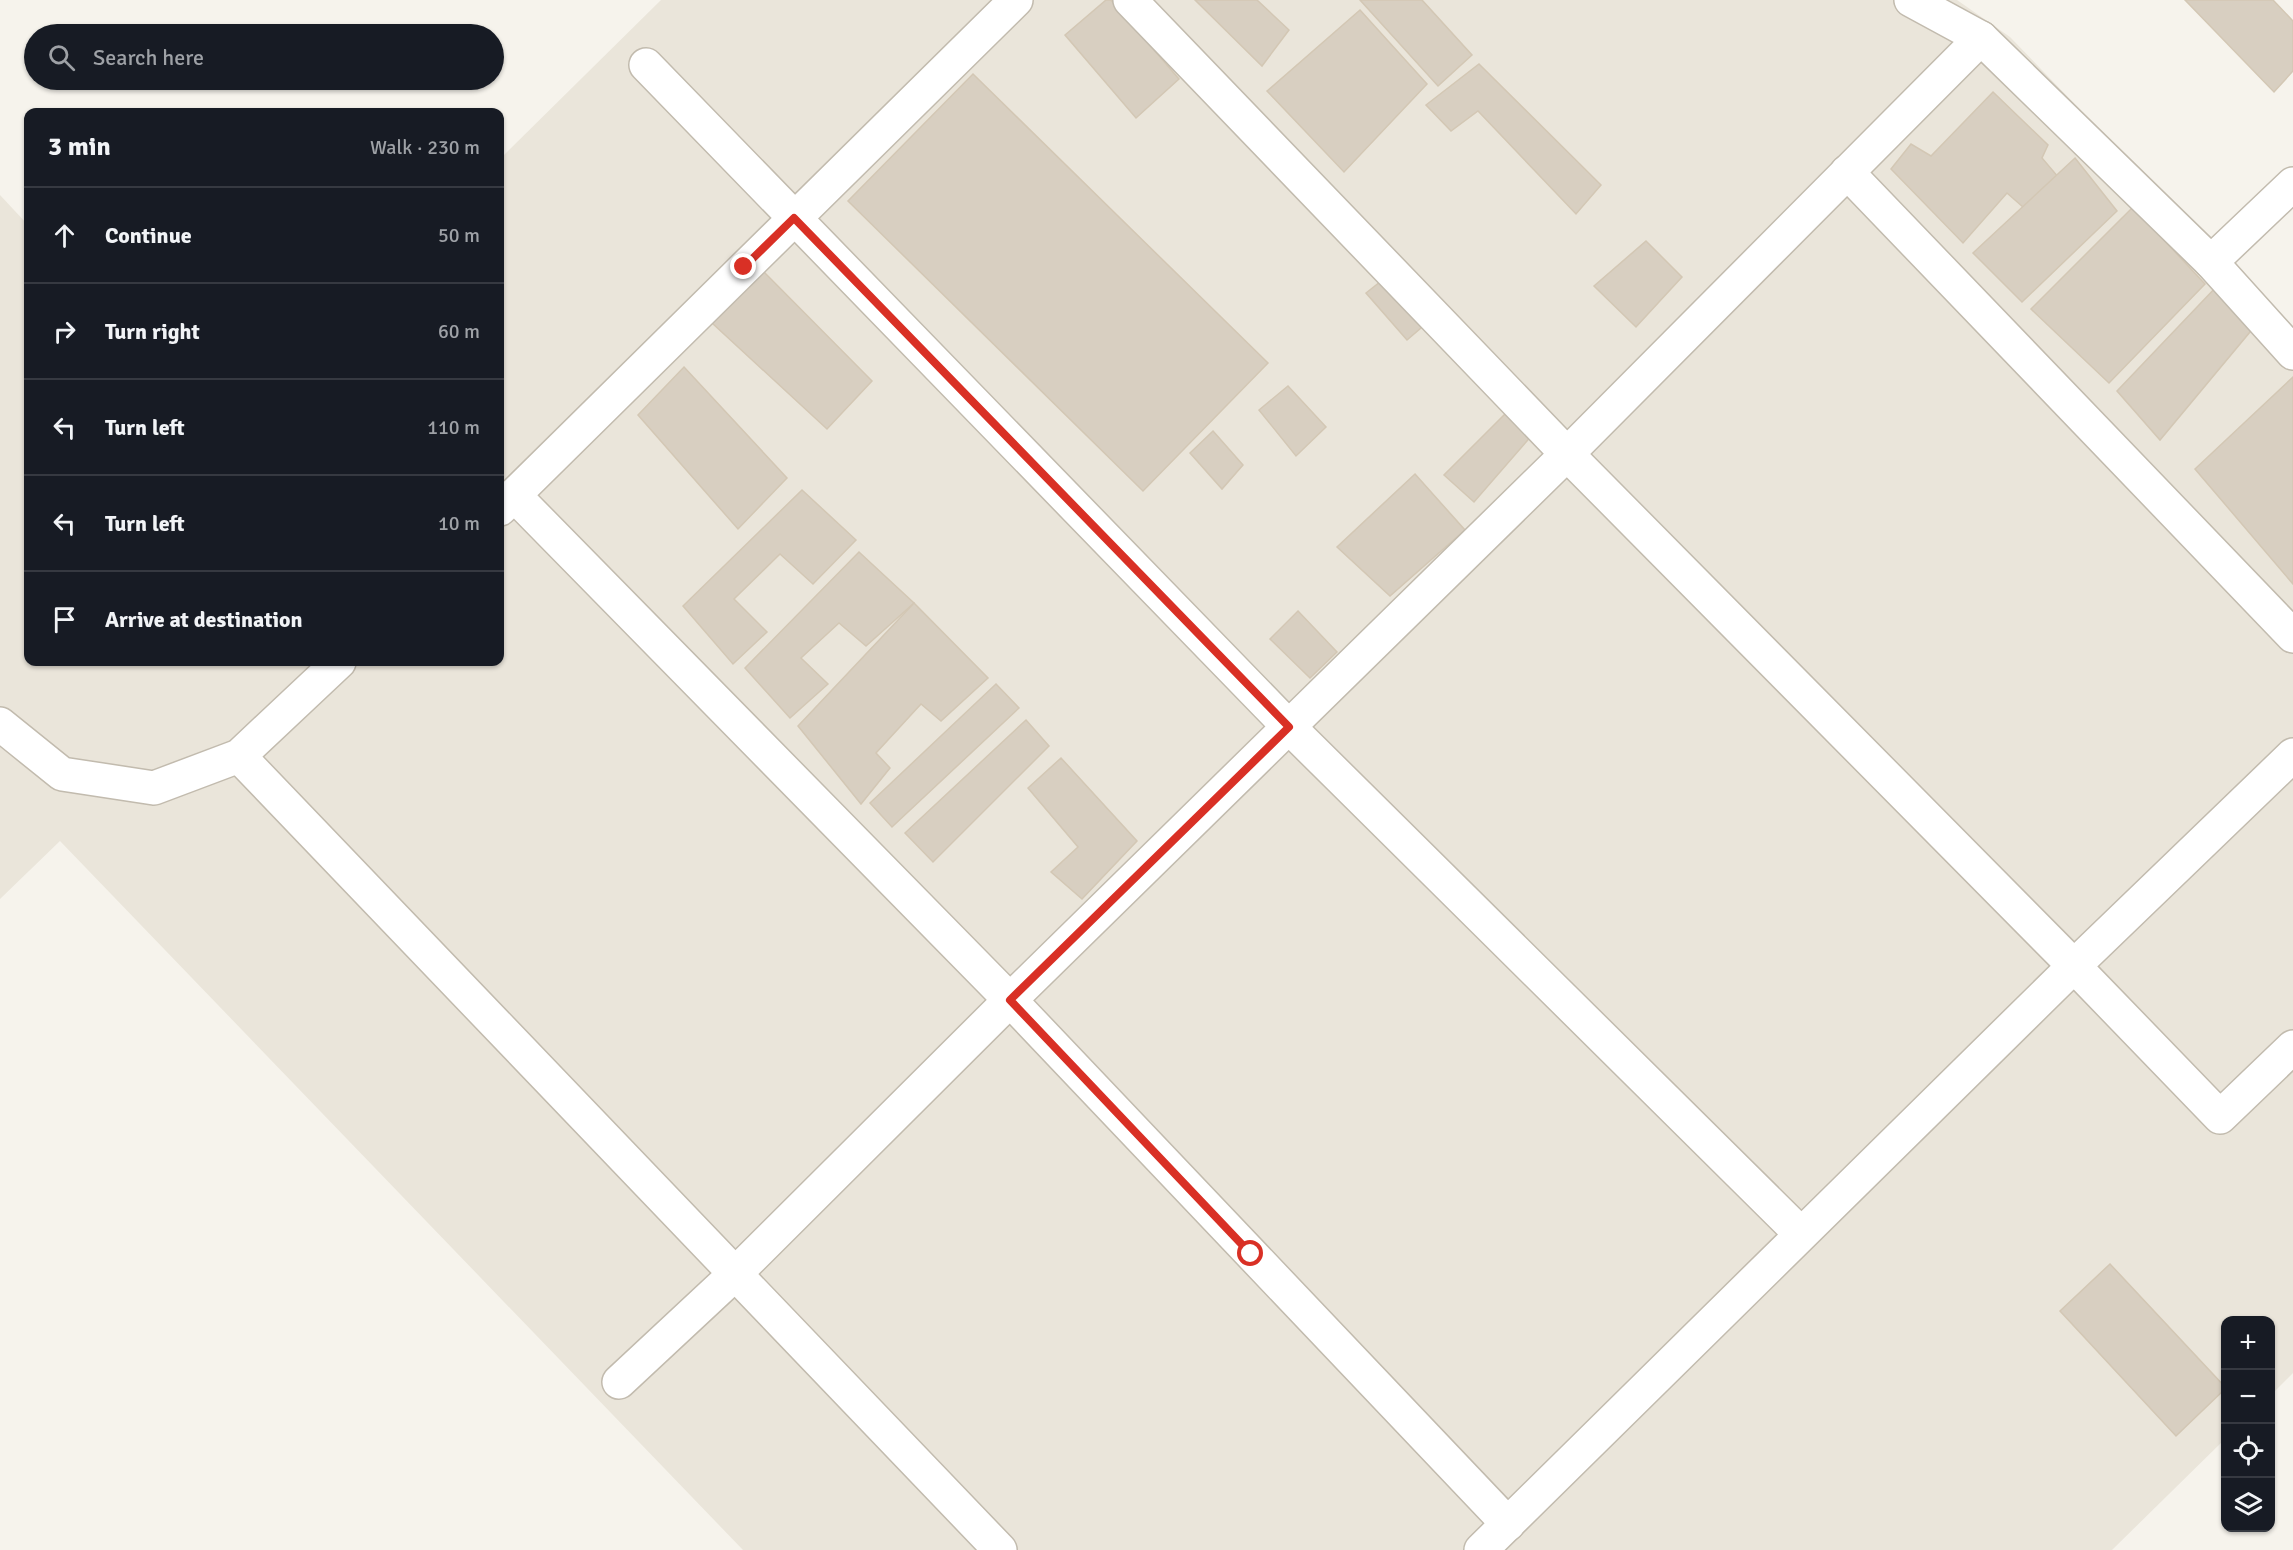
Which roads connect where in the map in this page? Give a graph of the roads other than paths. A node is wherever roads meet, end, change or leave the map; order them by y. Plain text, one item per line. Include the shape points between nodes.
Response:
1 (1016, 0) edge
2 (1130, 0) edge
3 (1911, 0) edge
4 (1981, 38) junction
5 (646, 65) dead end
6 (1847, 172) junction
7 (2293, 184) edge
8 (794, 218) junction
9 (2211, 262) junction
10 (2293, 353) edge
11 (1567, 454) junction
12 (507, 502) edge
13 (2293, 636) edge
14 (335, 666) edge
15 (0, 724) edge
16 (1289, 727) junction
17 (2293, 755) edge
18 (239, 756) junction
19 (2074, 966) junction
20 (1010, 1000) junction
21 (2293, 1047) edge
22 (1801, 1234) junction
23 (736, 1273) junction
24 (619, 1382) dead end
25 (1508, 1524) junction
26 (1000, 1550) edge
27 (1481, 1550) edge

1 - 8 street
2 - 11 street
3 - 4 street
4 - 6 street
4 - 9 street
5 - 8 street
6 - 11 street
6 - 13 street
7 - 9 street
8 - 12 street
8 - 16 street
9 - 10 street
11 - 16 street
11 - 19 street
12 - 20 street
14 - 18 street
15 - 18 street via 62,774 154,788
16 - 20 street
16 - 22 street
17 - 19 street
18 - 23 street
19 - 21 street via 2220,1116
19 - 22 street
20 - 23 street
20 - 25 street
22 - 25 street
23 - 24 street
23 - 26 street
25 - 27 street

